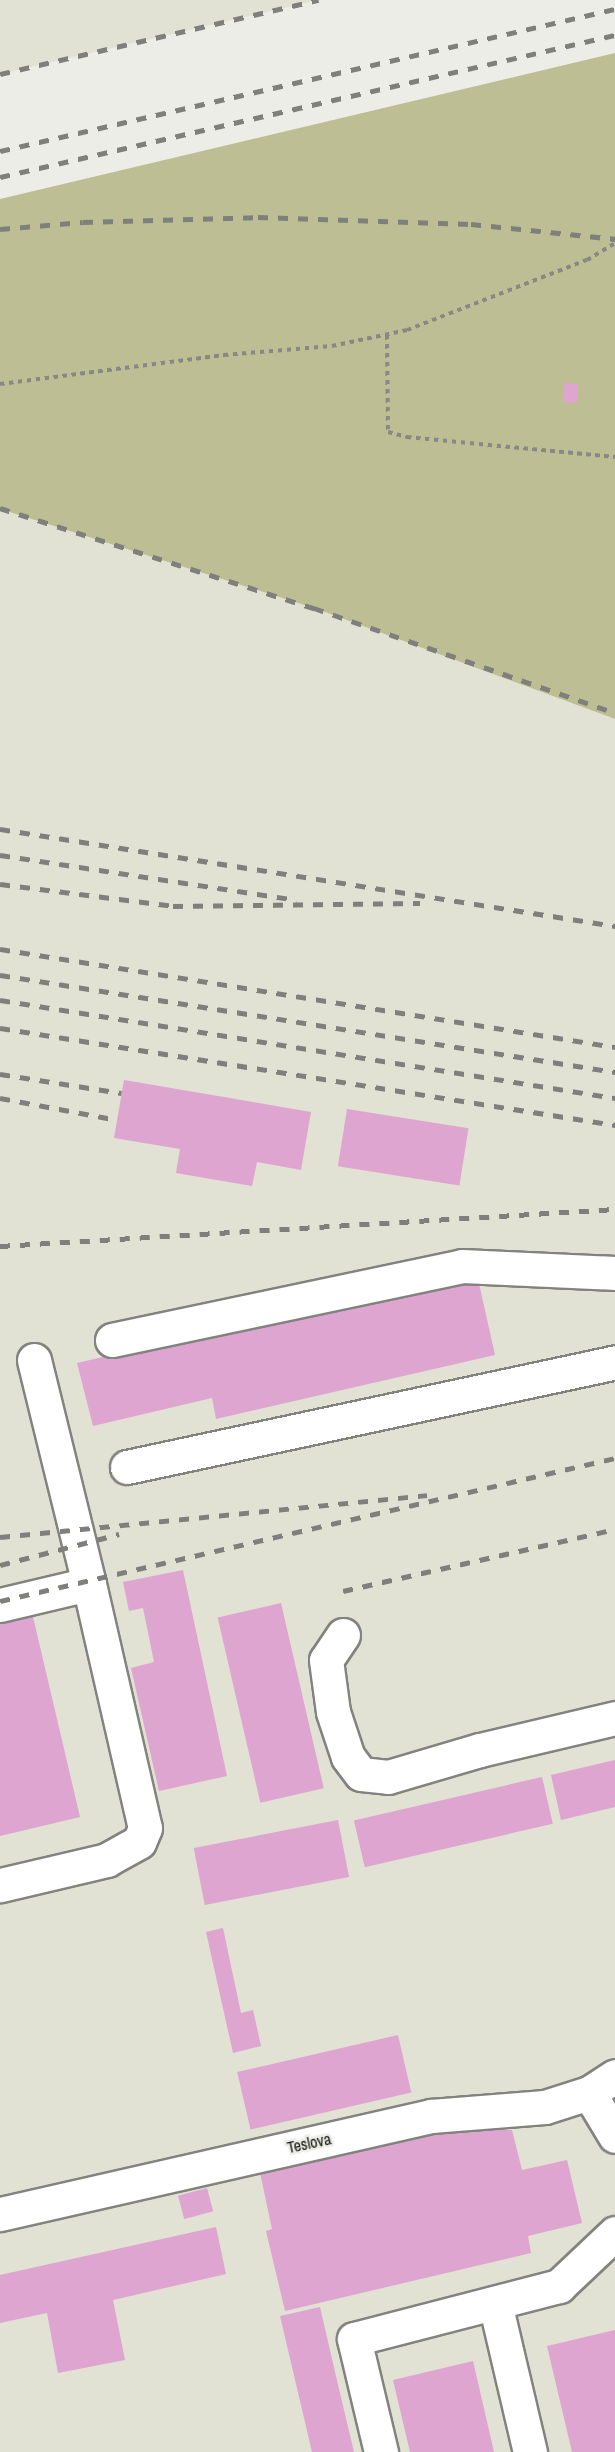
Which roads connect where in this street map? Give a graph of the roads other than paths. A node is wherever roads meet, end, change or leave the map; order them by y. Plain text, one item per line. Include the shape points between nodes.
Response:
1 (615, 1273) edge
2 (112, 1340) dead end
3 (34, 1360) dead end
4 (615, 1362) edge
5 (127, 1467) dead end
6 (89, 1584) junction
7 (0, 1605) edge
8 (343, 1635) dead end
9 (615, 1718) edge
10 (0, 1885) edge
11 (602, 2085) edge
12 (615, 2136) edge
13 (0, 2214) edge
14 (615, 2234) edge
15 (495, 2303) junction
16 (381, 2452) edge
17 (530, 2452) edge

1 - 2 lane via 462,1266
3 - 6 lane
4 - 5 lane
6 - 7 lane
6 - 10 lane via 145,1828 139,1842 107,1860
8 - 9 lane via 326,1660 333,1712 348,1757 361,1774 388,1777
11 - 12 lane
11 - 13 lane, Teslova via 545,2107 431,2116
14 - 15 lane via 559,2286
15 - 16 lane via 354,2338
15 - 17 lane

